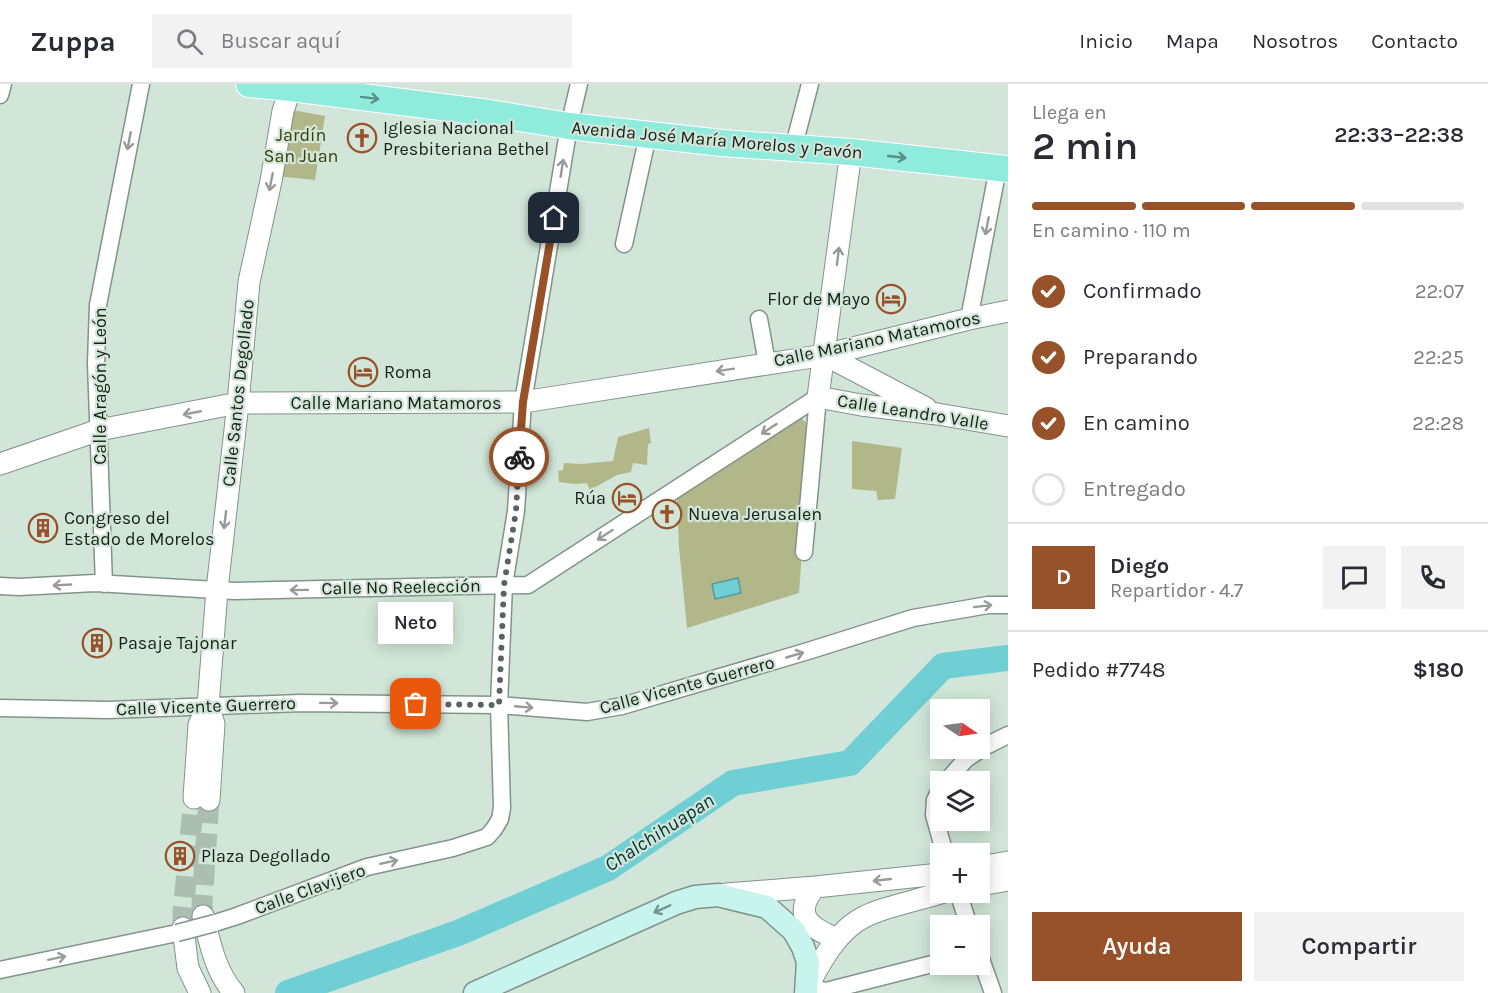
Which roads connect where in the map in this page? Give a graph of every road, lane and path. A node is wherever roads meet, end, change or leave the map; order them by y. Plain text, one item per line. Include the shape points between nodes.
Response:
1 (3, 84) edge
2 (141, 84) edge
3 (249, 84) edge
4 (579, 84) edge
5 (810, 84) edge
6 (291, 86) edge
7 (0, 95) edge
8 (569, 126) junction
9 (648, 135) junction
10 (793, 149) junction
11 (851, 152) junction
12 (1003, 169) edge
13 (624, 244) dead end
14 (1008, 311) edge
15 (759, 319) dead end
16 (969, 319) junction
17 (825, 355) junction
18 (766, 364) junction
19 (818, 397) junction
20 (523, 402) junction
21 (238, 403) junction
22 (937, 414) junction
23 (1008, 426) edge
24 (99, 430) junction
25 (0, 464) edge
26 (804, 552) dead end
27 (104, 584) junction
28 (504, 585) junction
29 (0, 586) edge
30 (217, 590) junction
31 (1008, 605) edge
32 (499, 705) junction
33 (208, 706) junction
34 (0, 708) edge
35 (1008, 735) edge
36 (956, 771) edge
37 (202, 799) tunnel mouth
38 (1008, 862) edge
39 (990, 865) edge
40 (930, 875) edge
41 (1008, 880) edge
42 (990, 883) edge
43 (815, 887) junction
44 (718, 895) junction
45 (930, 896) edge
46 (209, 919) junction
47 (180, 930) junction
48 (837, 939) junction
49 (930, 965) edge
50 (0, 970) edge
51 (987, 975) edge
52 (233, 991) edge
53 (806, 991) edge
54 (200, 993) edge
55 (475, 993) edge
56 (993, 993) edge

1 - 7 street
2 -> 24 street, Calle Aragón y León via 98,305
3 - 6 main road, Avenida José María Morelos y Pavón
4 - 8 street, Calle Clavijero
5 - 10 street
6 -> 8 main road, Avenida José María Morelos y Pavón
6 -> 21 street, Calle Santos Degollado via 249,282
8 - 9 main road, Avenida José María Morelos y Pavón
20 -> 8 street, Calle Clavijero
9 - 10 main road, Avenida José María Morelos y Pavón
9 - 13 street
10 - 11 main road, Avenida José María Morelos y Pavón
11 -> 12 main road, Avenida José María Morelos y Pavón
17 -> 11 street
12 -> 16 street
14 - 16 street, Calle Mariano Matamoros
15 - 18 street
16 - 17 street, Calle Mariano Matamoros
17 - 18 street, Calle Mariano Matamoros
17 - 19 street
17 - 22 street
18 -> 20 street, Calle Mariano Matamoros
19 - 22 street, Calle Leandro Valle
19 - 26 street
19 -> 28 street, Calle No Reelección via 528,585
20 - 21 street, Calle Mariano Matamoros
20 - 28 street, Calle Clavijero via 516,511
21 -> 24 street, Calle Mariano Matamoros
21 -> 30 street, Calle Santos Degollado
22 - 23 street, Calle Leandro Valle
24 - 25 street, Calle Mariano Matamoros
24 - 27 street, Calle Aragón y León
27 -> 29 street, Calle No Reelección
27 - 30 street, Calle No Reelección
28 -> 30 street, Calle No Reelección
28 - 32 street, Calle Clavijero
30 - 33 street, Calle Santos Degollado
32 -> 31 street, Calle Vicente Guerrero via 587,712 622,706 913,618
33 -> 32 street, Calle Vicente Guerrero
46 -> 32 street, Calle Clavijero via 367,867 487,837 500,819 502,808
33 - 34 street, Calle Vicente Guerrero via 108,710
33 - 37 street, Calle Santos Degollado via 214,724
35 - 36 street via 966,759
38 - 39 street
40 -> 43 street
41 - 42 street
43 - 44 street
43 - 48 street via 804,906 806,918 813,928
44 - 53 main road via 767,907 794,931 808,962
44 -> 55 main road via 676,903
45 - 48 street via 866,916
46 - 47 street, Calle Clavijero, bridge
46 - 52 street via 215,962
50 -> 47 street, Calle Clavijero
47 - 54 street via 188,968
48 - 53 street via 820,961
49 - 53 street via 826,991
51 - 56 street

